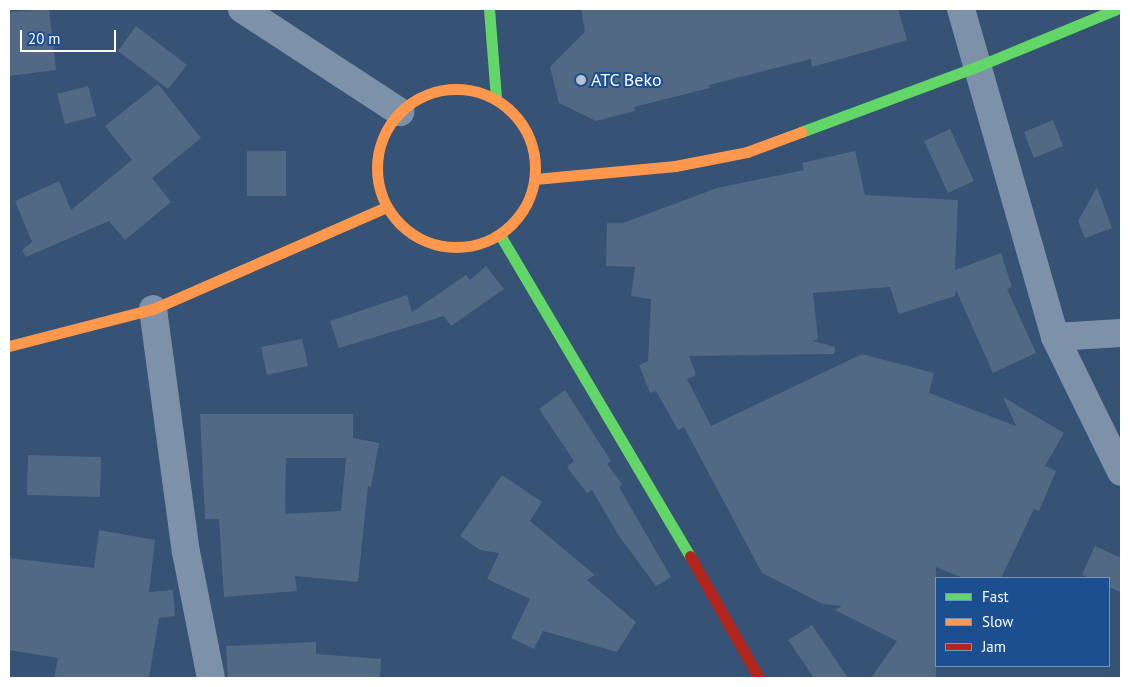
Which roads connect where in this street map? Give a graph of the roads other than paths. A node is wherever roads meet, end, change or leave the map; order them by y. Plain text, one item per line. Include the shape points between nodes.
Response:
1 (242, 9) edge
2 (489, 9) edge
3 (961, 9) edge
4 (1117, 9) edge
5 (976, 67) junction
6 (496, 98) junction
7 (400, 112) junction
8 (535, 180) junction
9 (388, 207) junction
10 (500, 235) junction
11 (153, 309) junction
12 (1121, 333) edge
13 (1055, 337) junction
14 (9, 346) edge
15 (1121, 472) edge
16 (210, 678) edge
17 (759, 678) edge

1 - 7 street
2 - 6 main road
3 - 5 street
4 - 5 main road
5 - 8 main road via 747,152 674,166
5 - 13 street
6 - 7 main road via 472,89 446,88 421,96
6 - 8 main road via 520,119 534,148
7 - 9 main road via 388,128 380,148 380,188
8 - 10 main road via 529,201 517,220
9 - 10 main road via 403,228 425,242 450,248 476,246
9 - 11 main road
10 - 17 main road via 638,463
11 - 14 main road
11 - 16 street via 186,552
12 - 13 street
13 - 15 street

